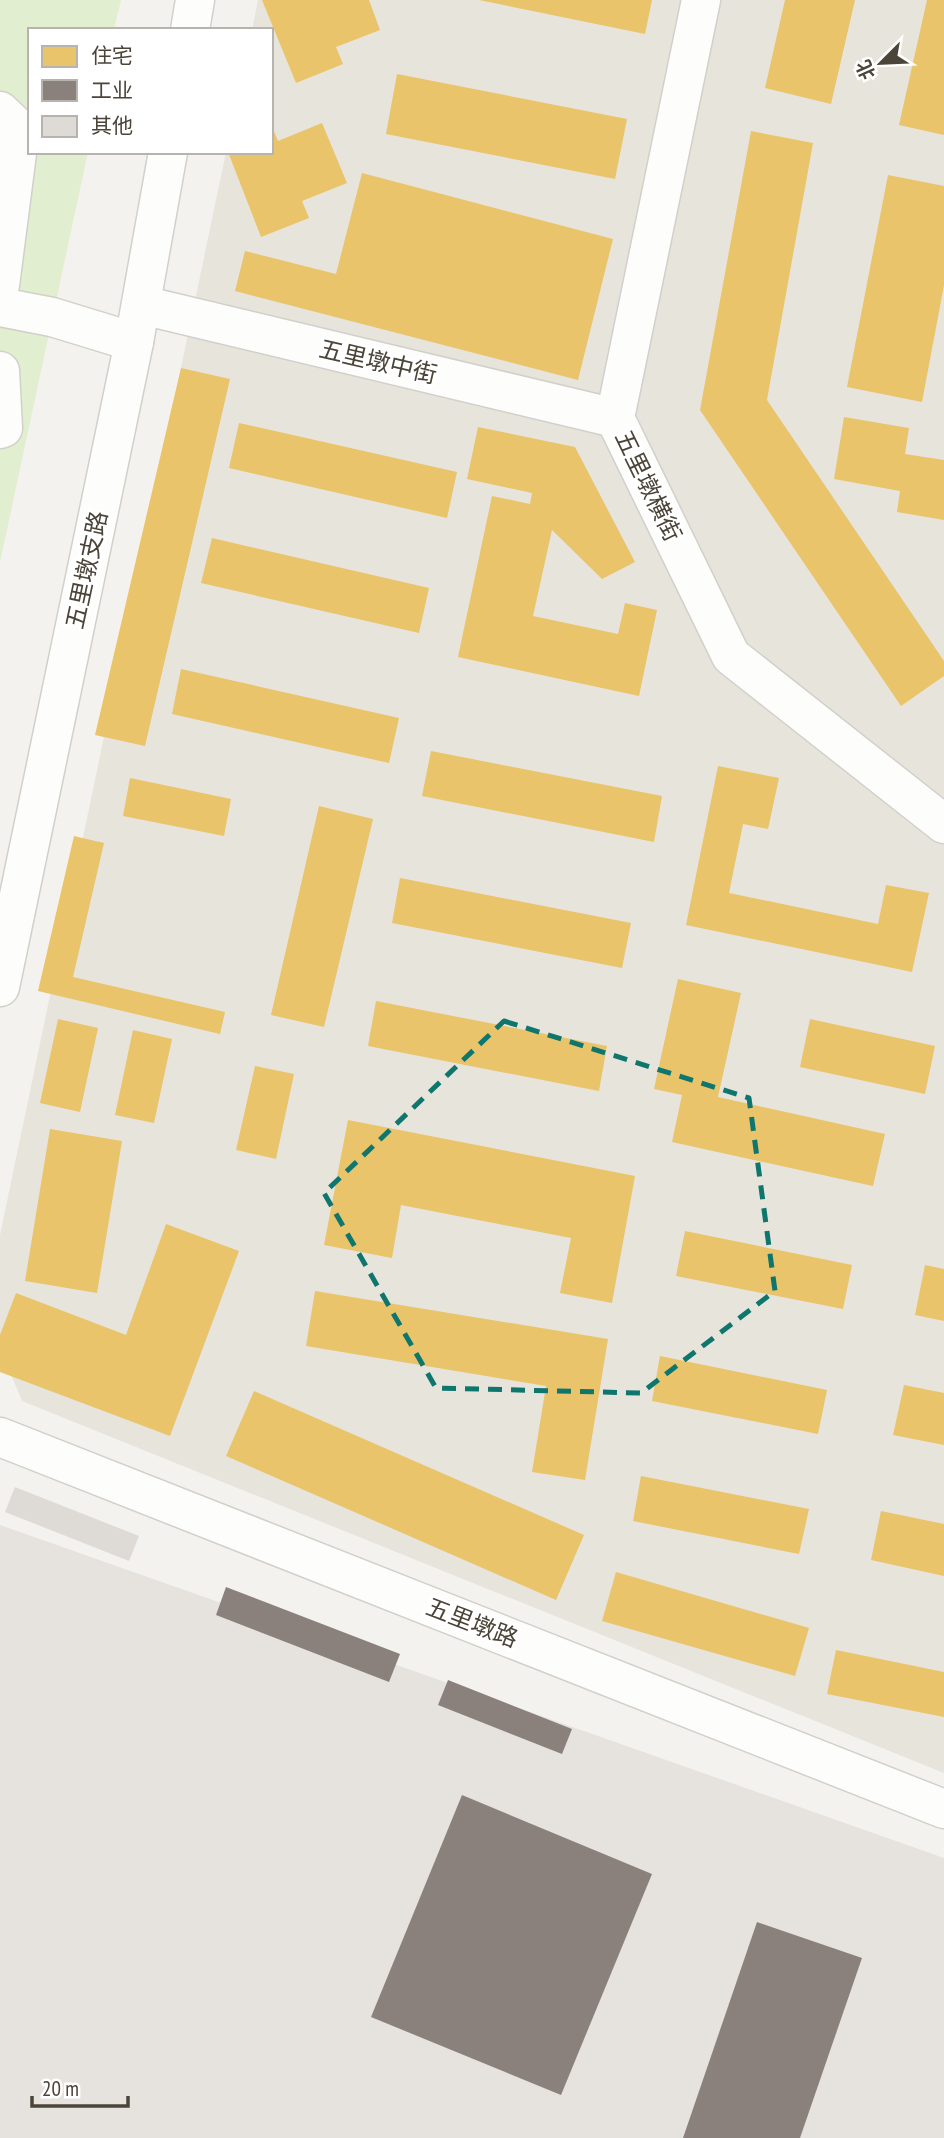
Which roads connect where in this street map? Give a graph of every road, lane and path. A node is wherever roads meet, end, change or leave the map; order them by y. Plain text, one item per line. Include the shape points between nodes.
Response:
1 (195, 0) edge
2 (701, 0) edge
3 (190, 28) edge
4 (0, 111) edge
5 (168, 154) edge
6 (0, 285) edge
7 (142, 305) junction
8 (0, 307) edge
9 (134, 342) junction
10 (0, 371) edge
11 (615, 418) junction
12 (0, 429) edge
13 (944, 824) edge
14 (0, 987) edge
15 (0, 1437) edge
16 (944, 1809) edge

1 - 3 street
2 - 11 street, 五里墩横街
4 - 6 street via 20,130
5 - 7 street, 五里墩支路
7 - 9 street, 五里墩支路
7 - 11 street, 五里墩中街
8 - 9 street
9 - 14 street, 五里墩支路
10 - 12 street
11 - 13 street, 五里墩横街 via 731,656
15 - 16 street, 五里墩路

